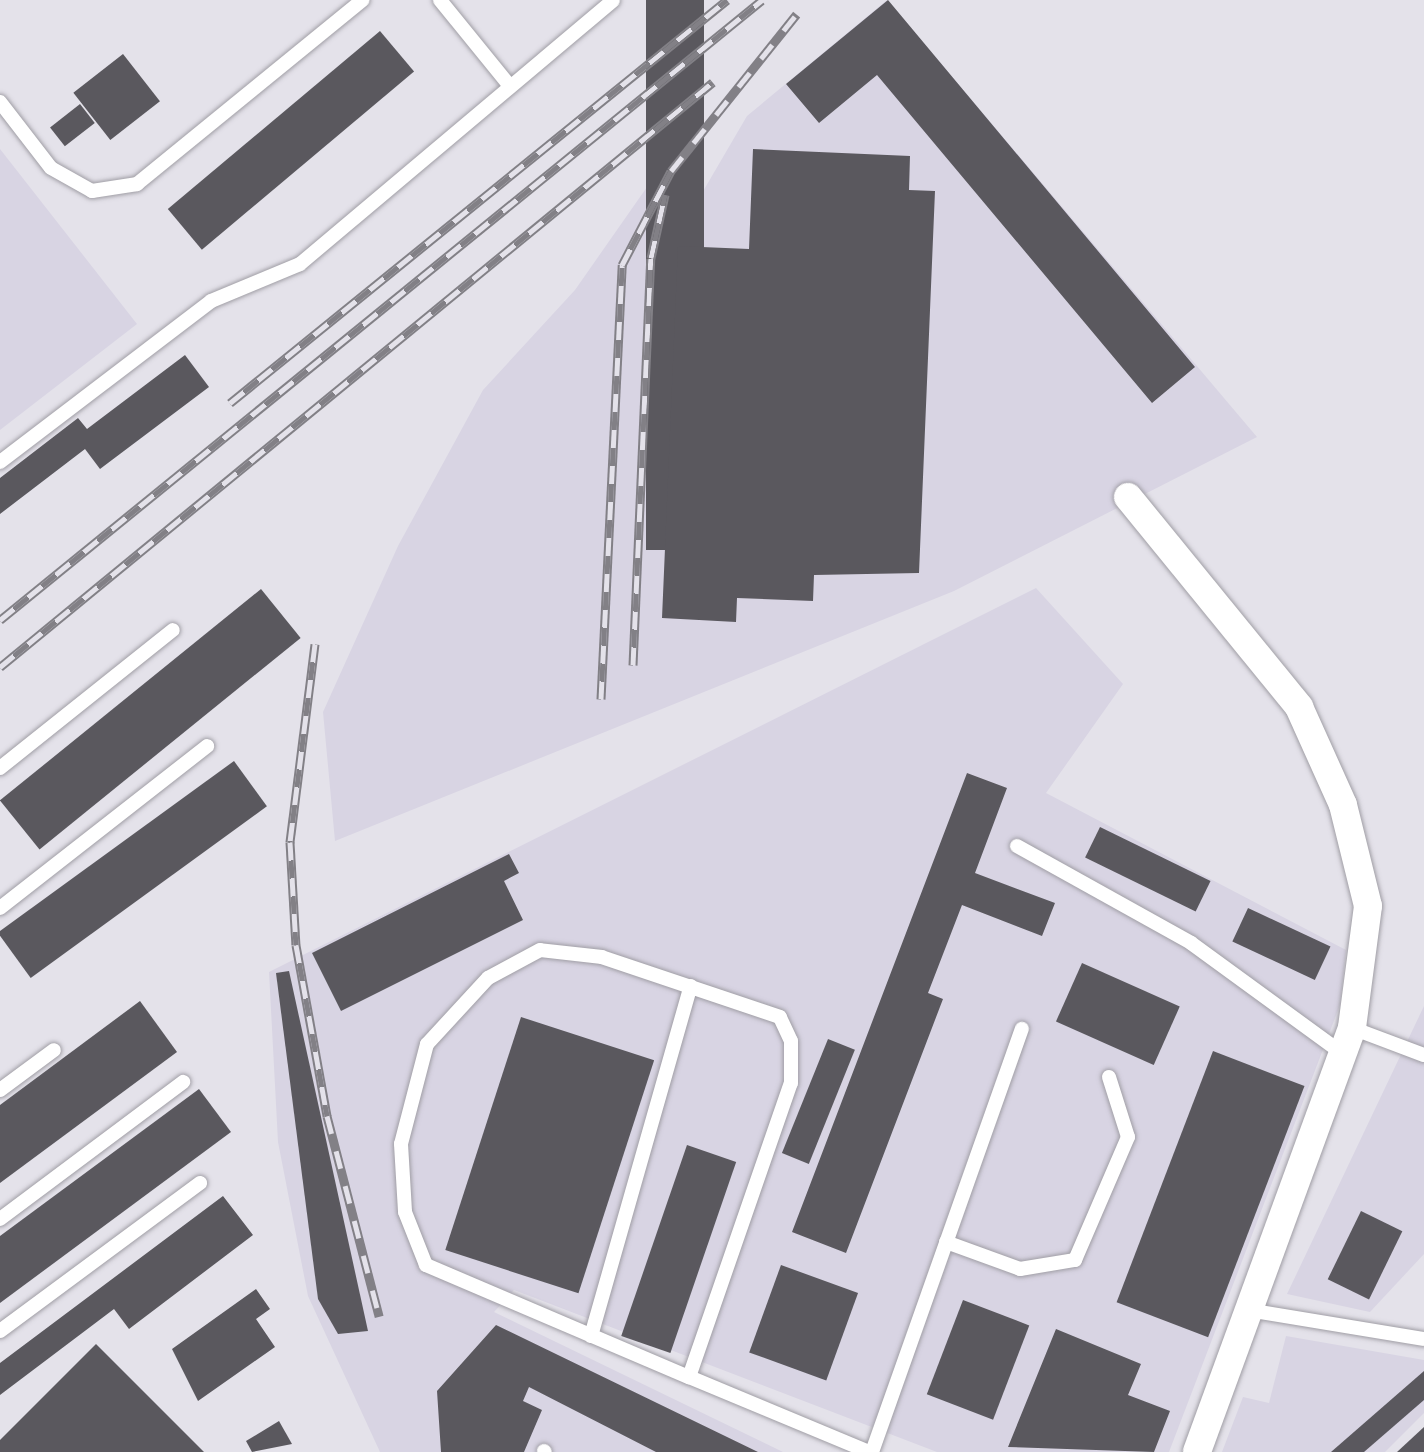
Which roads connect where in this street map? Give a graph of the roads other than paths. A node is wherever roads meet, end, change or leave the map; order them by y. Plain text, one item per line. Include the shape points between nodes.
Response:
1 (363, 0) edge
2 (440, 0) edge
3 (613, 0) edge
4 (510, 86) junction
5 (0, 102) edge
6 (0, 462) edge
7 (1128, 497) dead end
8 (173, 630) dead end
9 (207, 746) dead end
10 (0, 768) edge
11 (1017, 846) dead end
12 (0, 908) edge
13 (691, 986) junction
14 (1022, 1029) dead end
15 (1347, 1041) junction
16 (54, 1050) dead end
17 (1424, 1055) edge
18 (1109, 1077) dead end
19 (183, 1082) dead end
20 (0, 1090) edge
21 (200, 1183) dead end
22 (0, 1219) edge
23 (946, 1242) junction
24 (1248, 1310) junction
25 (0, 1331) edge
26 (591, 1336) junction
27 (1424, 1339) edge
28 (689, 1377) junction
29 (870, 1452) edge
30 (1197, 1452) edge

1 - 5 lane via 137,184 92,191 51,168
2 - 4 lane
3 - 4 lane
4 - 6 lane via 300,264 211,301
7 - 15 street via 1299,707 1343,805 1368,906
8 - 10 lane
9 - 12 lane
11 - 15 lane via 1191,943
13 - 26 lane
13 - 26 lane via 602,957 540,950 488,978 427,1044 401,1144 405,1212 426,1265
13 - 28 lane via 780,1017 791,1041 791,1083
14 - 23 lane
15 - 17 lane
15 - 24 street
16 - 20 lane
18 - 23 lane via 1128,1137 1075,1260 1020,1269
19 - 22 lane
21 - 25 lane
23 - 29 lane
24 - 27 lane
24 - 30 street
26 - 28 lane
28 - 29 lane

